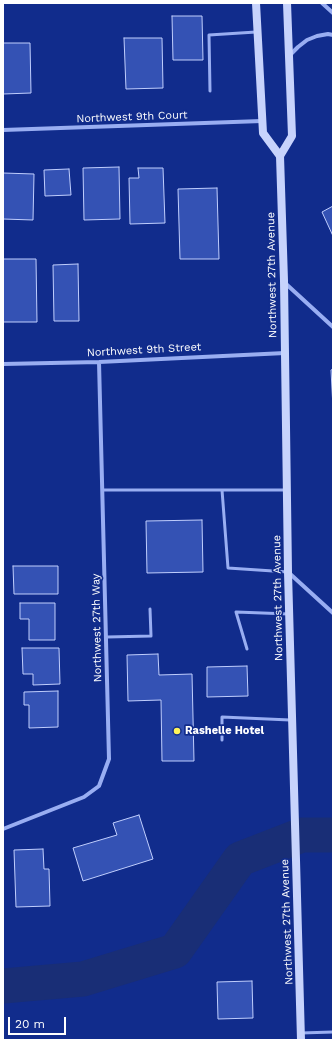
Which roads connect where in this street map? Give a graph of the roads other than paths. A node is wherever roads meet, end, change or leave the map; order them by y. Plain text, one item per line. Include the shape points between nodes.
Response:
1 (256, 3) edge
2 (287, 3) edge
3 (322, 3) edge
4 (333, 13) edge
5 (258, 32) junction
6 (333, 35) edge
7 (289, 55) junction
8 (210, 91) dead end
9 (262, 121) junction
10 (3, 130) edge
11 (280, 156) junction
12 (284, 282) junction
13 (333, 328) edge
14 (285, 353) junction
15 (99, 362) junction
16 (3, 364) edge
17 (103, 490) junction
18 (222, 490) junction
19 (287, 490) junction
20 (288, 572) junction
21 (150, 609) dead end
22 (333, 613) edge
23 (289, 614) junction
24 (107, 637) junction
25 (247, 648) dead end
26 (292, 720) junction
27 (222, 740) dead end
28 (3, 829) edge
29 (333, 1032) edge
30 (301, 1037) edge

1 - 5 street
2 - 7 street
3 - 4 street
5 - 8 lane via 209,35
5 - 9 street
6 - 7 street via 317,36 307,40
7 - 11 street via 292,136
9 - 10 street, Northwest 9th Court
9 - 11 street via 263,133
11 - 12 street, Northwest 27th Avenue
12 - 13 street
12 - 14 street, Northwest 27th Avenue
14 - 15 street, Northwest 9th Street
14 - 19 street, Northwest 27th Avenue
15 - 16 street, Northwest 9th Street
15 - 17 street, Northwest 27th Way
17 - 18 lane
17 - 24 street, Northwest 27th Way
18 - 19 lane
18 - 20 lane via 228,568
19 - 20 street, Northwest 27th Avenue
20 - 22 street
20 - 23 street, Northwest 27th Avenue
21 - 24 lane via 151,636
23 - 25 lane via 236,612
23 - 26 street, Northwest 27th Avenue
24 - 28 street, Northwest 27th Way via 109,759 99,786 84,797
26 - 27 lane via 222,716
26 - 30 street, Northwest 27th Avenue
29 - 30 lane

